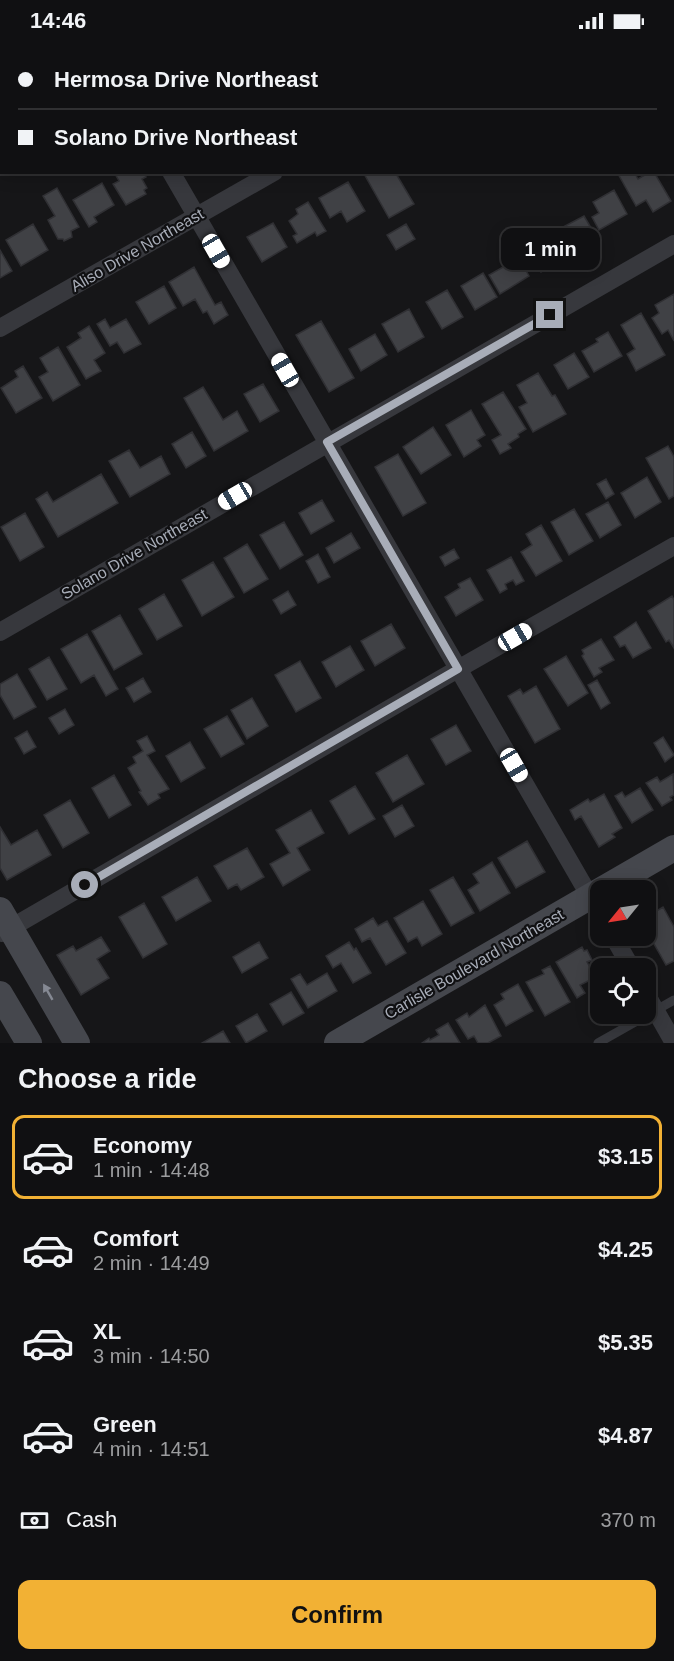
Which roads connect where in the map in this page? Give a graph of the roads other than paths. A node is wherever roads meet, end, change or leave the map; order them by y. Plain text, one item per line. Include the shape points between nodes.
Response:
1 (172, 174) edge
2 (271, 174) edge
3 (196, 217) junction
4 (674, 244) edge
5 (0, 328) edge
6 (327, 442) junction
7 (674, 546) edge
8 (0, 632) edge
9 (458, 669) junction
10 (674, 848) edge
11 (630, 880) edge
12 (590, 896) edge
13 (590, 908) edge
14 (4, 924) edge
15 (0, 994) edge
16 (674, 1000) edge
17 (656, 1010) joint
18 (631, 1024) edge
19 (29, 1043) edge
20 (77, 1043) edge
21 (337, 1043) edge
22 (598, 1043) edge
23 (674, 1043) edge

1 - 3 street
2 - 3 street, Aliso Drive Northeast
3 - 5 street, Aliso Drive Northeast
3 - 6 street
4 - 6 street, Solano Drive Northeast
6 - 8 street, Solano Drive Northeast
6 - 9 street
7 - 9 street
9 - 12 street
9 - 14 street
10 - 11 street, Carlisle Boulevard Northeast
13 - 21 street, Carlisle Boulevard Northeast
20 -> 14 street
15 - 19 street
16 - 17 lane
17 - 23 street
18 - 22 lane

